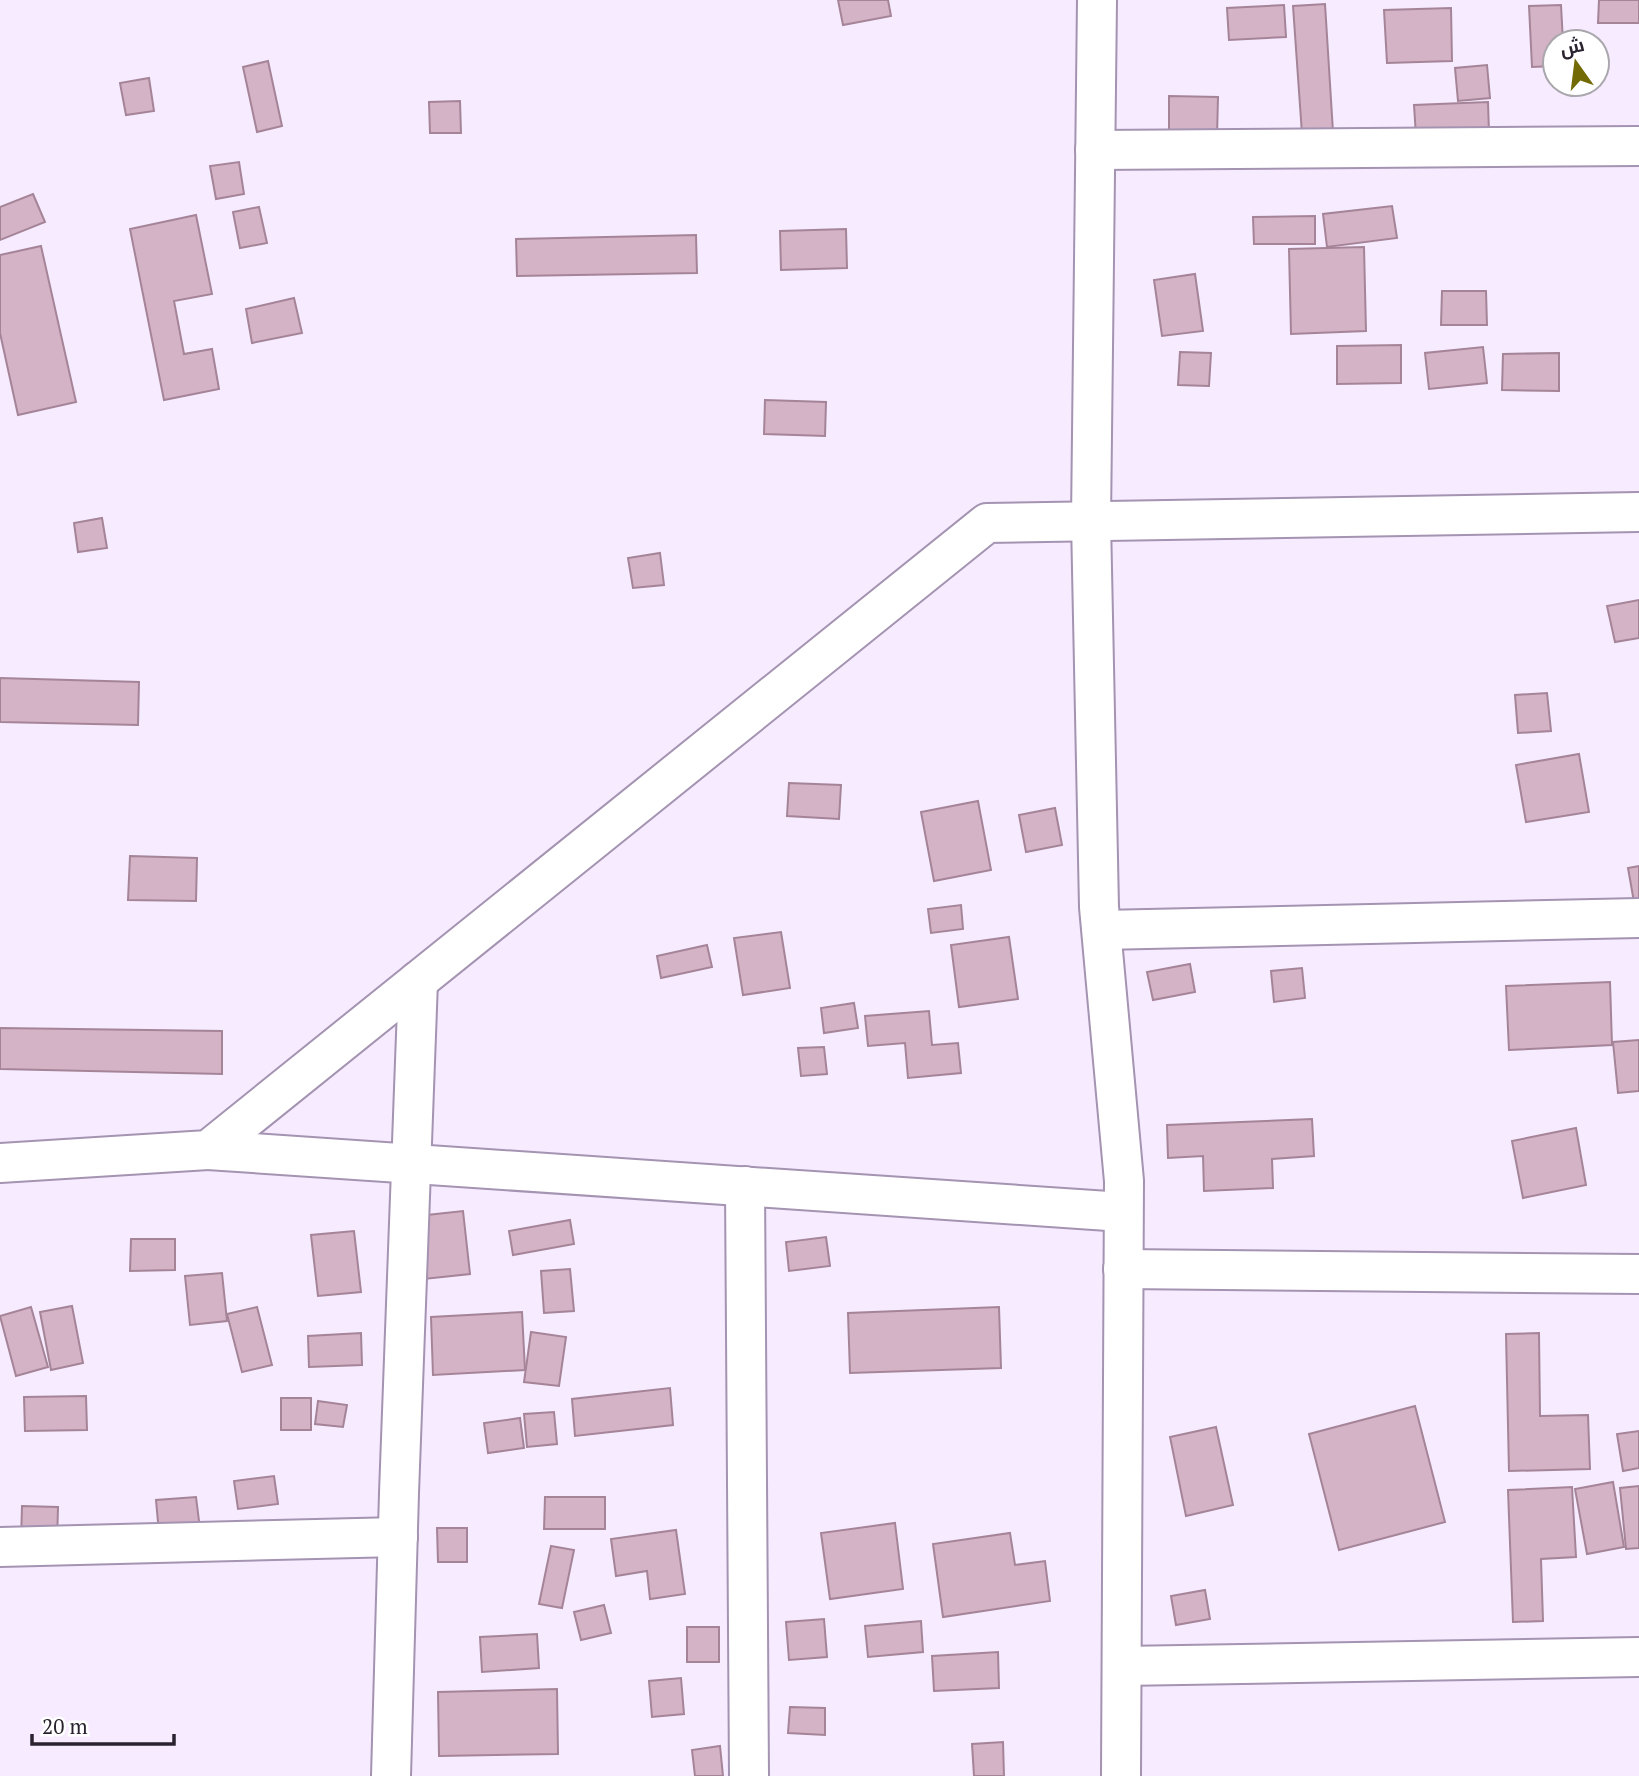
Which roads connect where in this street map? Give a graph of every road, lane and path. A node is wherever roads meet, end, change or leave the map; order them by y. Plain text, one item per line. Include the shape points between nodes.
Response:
1 (1097, 0) edge
2 (1639, 146) edge
3 (1095, 150) junction
4 (1639, 512) edge
5 (1091, 521) junction
6 (1639, 918) edge
7 (1102, 930) junction
8 (418, 981) junction
9 (208, 1150) junction
10 (0, 1163) edge
11 (412, 1164) junction
12 (745, 1186) junction
13 (1123, 1212) junction
14 (1123, 1269) junction
15 (1639, 1274) edge
16 (398, 1537) junction
17 (0, 1547) edge
18 (1639, 1657) edge
19 (1122, 1667) junction
20 (391, 1776) edge
21 (749, 1776) edge
22 (1121, 1776) edge

1 - 3 street
2 - 3 street
3 - 5 street
4 - 5 street
5 - 7 street
5 - 8 street via 987,523
6 - 7 street
7 - 13 street
8 - 9 street
8 - 11 street
9 - 10 street
9 - 11 street
11 - 12 street
11 - 16 street
12 - 13 street
12 - 21 street
13 - 14 street
14 - 15 street
14 - 19 street
16 - 17 street
16 - 20 street
18 - 19 street
19 - 22 street

